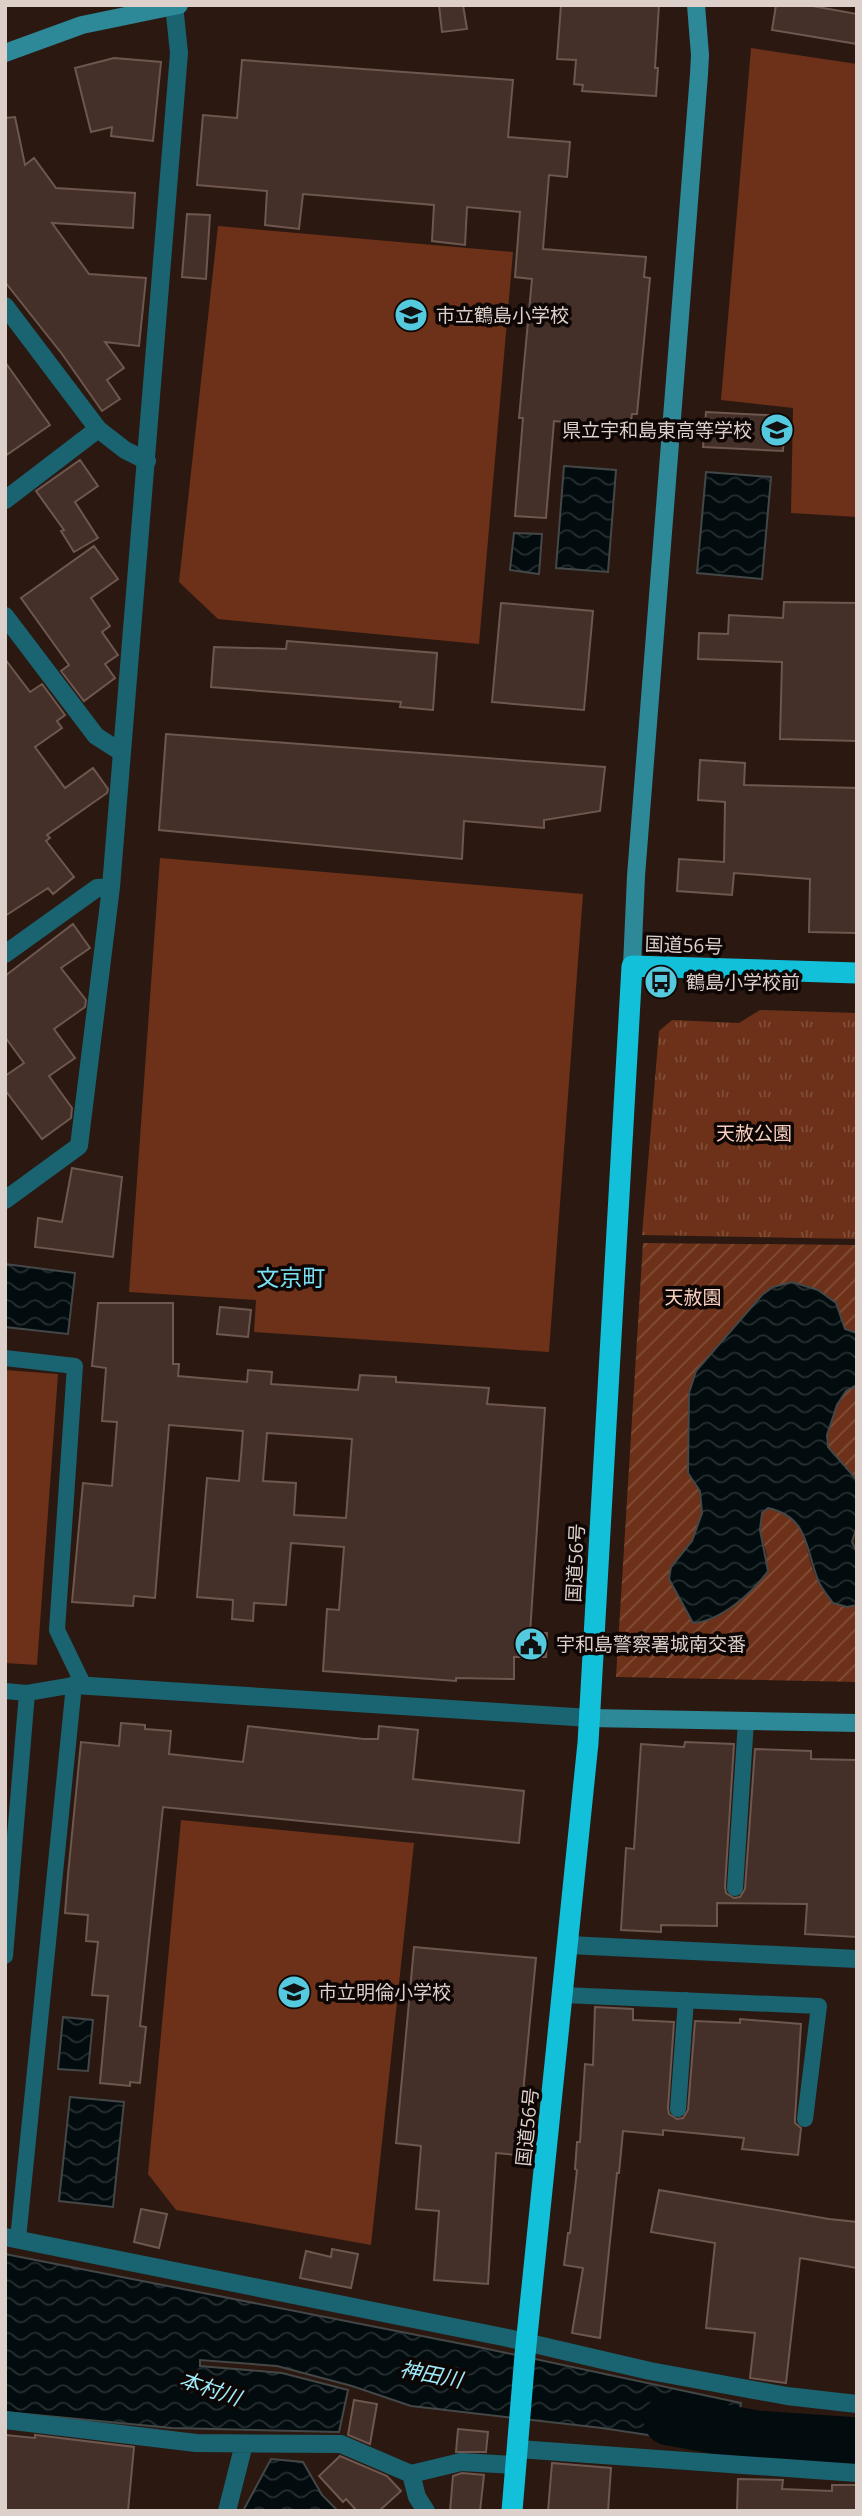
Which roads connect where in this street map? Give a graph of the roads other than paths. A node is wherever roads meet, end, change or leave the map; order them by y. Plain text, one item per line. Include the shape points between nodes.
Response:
1 (179, 5) edge
2 (696, 5) edge
3 (174, 6) edge
4 (5, 53) edge
5 (5, 306) edge
6 (98, 429) junction
7 (147, 461) junction
8 (5, 500) edge
9 (5, 616) edge
10 (121, 752) junction
11 (111, 887) junction
12 (9, 945) edge
13 (632, 966) junction
14 (857, 973) edge
15 (5, 1200) edge
16 (5, 1358) edge
17 (79, 1685) junction
18 (5, 1691) edge
19 (27, 1693) junction
20 (590, 1718) junction
21 (746, 1721) junction
22 (857, 1723) edge
23 (735, 1888) dead end
24 (569, 1945) junction
25 (5, 1956) edge
26 (857, 1959) edge
27 (563, 1995) junction
28 (687, 2000) junction
29 (678, 2109) dead end
30 (805, 2119) dead end
31 (11, 2238) edge
32 (526, 2349) junction
33 (857, 2404) edge
34 (5, 2420) edge
35 (244, 2444) junction
36 (517, 2451) junction
37 (857, 2473) edge
38 (411, 2474) junction
39 (227, 2511) edge
40 (426, 2511) edge
41 (512, 2511) edge

1 - 3 street
2 - 13 street via 699,74
3 - 4 street via 82,25
3 - 7 street via 180,52
5 - 6 street
6 - 7 street
6 - 8 street
7 - 10 street
9 - 10 street via 96,736
10 - 11 street
11 - 12 street via 97,888
11 - 15 street via 79,1146
13 - 14 highway, 国道56号
13 - 20 highway, 国道56号
16 - 17 lane via 75,1366 57,1630
17 - 19 lane
17 - 20 street
17 - 31 lane
18 - 19 lane
19 - 25 lane
20 - 21 street
20 - 24 highway, 国道56号
21 - 22 street
21 - 23 lane
24 - 26 street
24 - 27 highway, 国道56号
27 - 28 lane
27 - 32 highway, 国道56号
28 - 29 lane
28 - 30 lane via 818,2006
31 - 32 street
32 - 33 street via 762,2392
32 - 36 highway, 国道56号
34 - 35 street via 196,2443
35 - 38 street via 341,2444
35 - 39 street
36 - 37 street
36 - 38 street
36 - 41 highway, 国道56号
38 - 40 street

